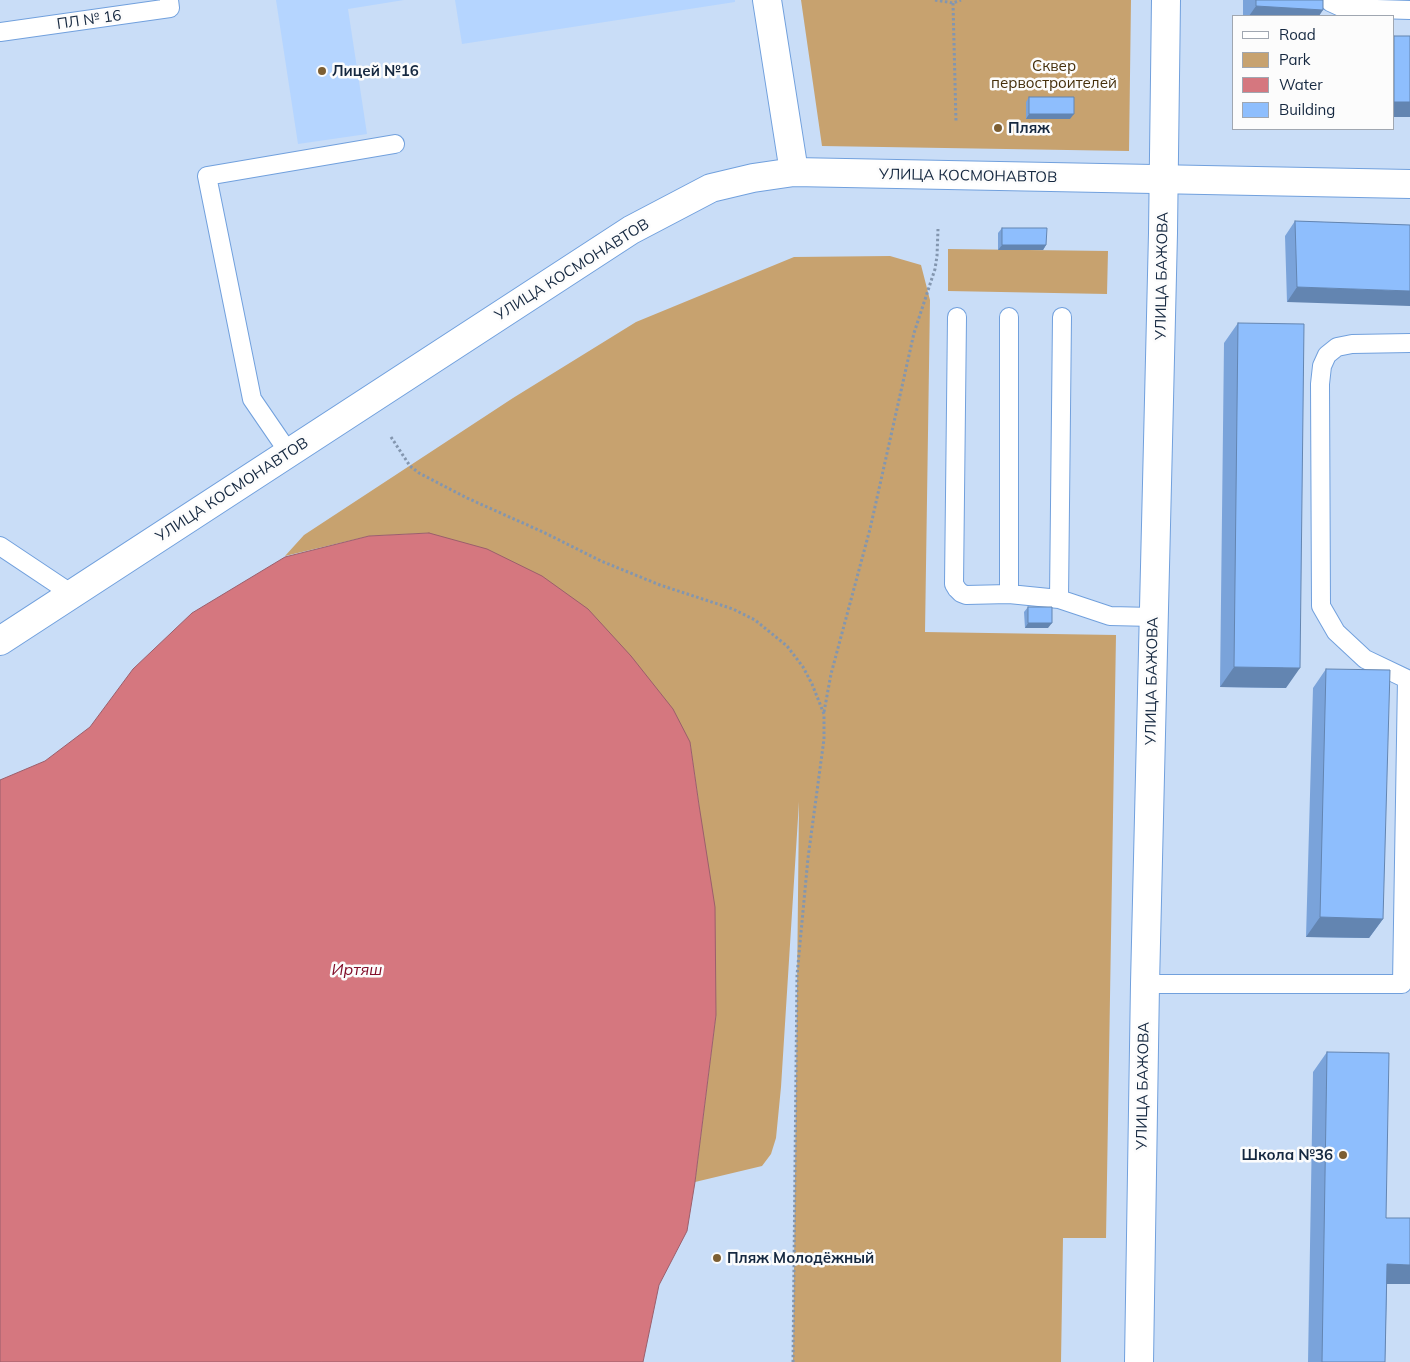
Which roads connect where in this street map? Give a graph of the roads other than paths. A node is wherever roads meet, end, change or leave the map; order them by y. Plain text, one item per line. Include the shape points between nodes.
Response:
1 (169, 0) edge
2 (767, 0) edge
3 (1166, 0) edge
4 (1329, 0) edge
5 (1410, 10) edge
6 (0, 32) edge
7 (395, 144) dead end
8 (794, 172) junction
9 (1163, 180) junction
10 (1410, 184) edge
11 (1010, 316) dead end
12 (957, 317) dead end
13 (1062, 317) dead end
14 (1410, 343) edge
15 (290, 453) junction
16 (0, 546) edge
17 (72, 594) junction
18 (1009, 594) junction
19 (1059, 599) junction
20 (1153, 617) junction
21 (0, 641) edge
22 (1409, 679) edge
23 (1145, 984) junction
24 (1406, 984) edge
25 (1140, 1362) edge

1 - 6 lane, ПЛ № 16 via 170,8
2 - 8 street
3 - 9 street, УЛИЦА БАЖОВА
4 - 5 lane via 1342,8
7 - 15 lane via 207,176 252,399
8 - 9 street, УЛИЦА КОСМОНАВТОВ
8 - 15 street, УЛИЦА КОСМОНАВТОВ via 711,188 631,230
9 - 10 street, УЛИЦА КОСМОНАВТОВ
9 - 20 street, УЛИЦА БАЖОВА
11 - 18 lane
12 - 18 lane via 954,584 966,595
13 - 19 lane
14 - 22 lane via 1337,347 1327,354 1320,384 1321,606 1336,632 1365,658
15 - 17 street, УЛИЦА КОСМОНАВТОВ
16 - 17 lane
17 - 21 street, УЛИЦА КОСМОНАВТОВ
18 - 19 lane
19 - 20 lane via 1110,616
20 - 23 street, УЛИЦА БАЖОВА
22 - 24 lane
23 - 24 lane
23 - 25 street, УЛИЦА БАЖОВА

